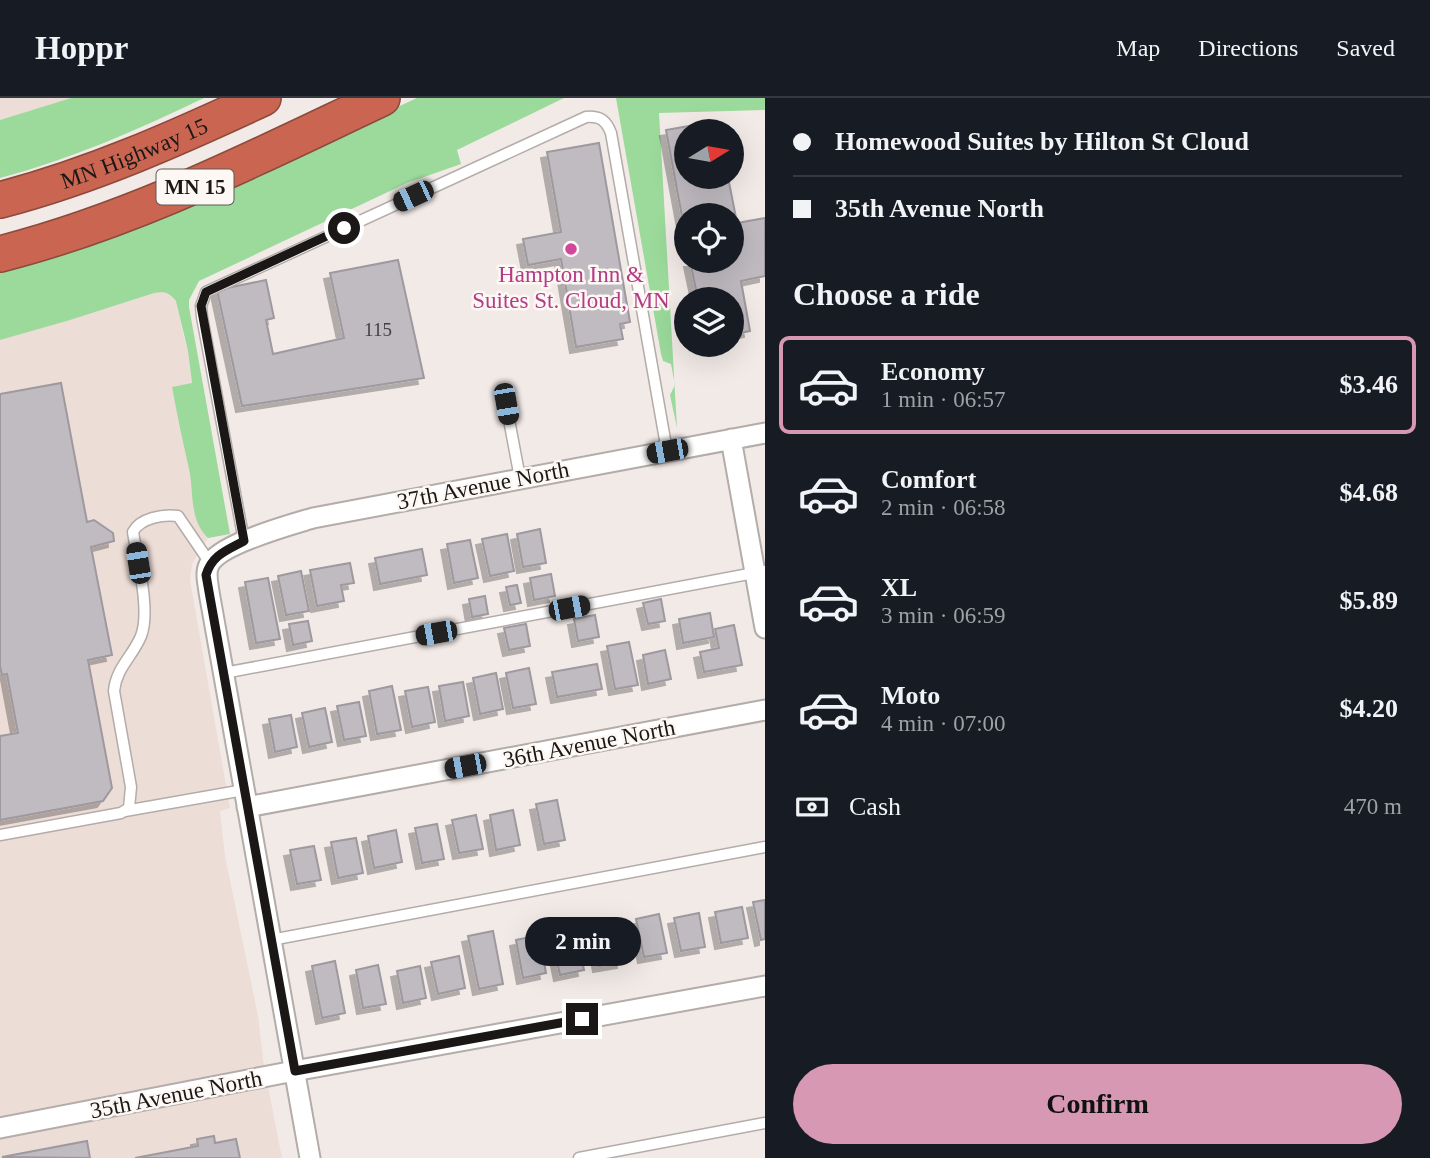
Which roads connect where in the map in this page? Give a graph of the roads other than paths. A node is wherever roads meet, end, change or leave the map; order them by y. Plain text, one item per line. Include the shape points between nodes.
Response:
1 (263, 98) edge
2 (382, 98) edge
3 (0, 200) edge
4 (0, 254) edge
5 (506, 404) dead end
6 (765, 433) edge
7 (731, 439) junction
8 (667, 451) junction
9 (520, 478) junction
10 (244, 541) junction
11 (210, 563) junction
12 (760, 572) edge
13 (765, 628) edge
14 (224, 673) junction
15 (765, 710) edge
16 (246, 799) junction
17 (125, 811) junction
18 (0, 835) edge
19 (765, 847) edge
20 (271, 940) junction
21 (765, 986) edge
22 (295, 1071) junction
23 (765, 1123) edge
24 (0, 1128) edge
25 (310, 1158) edge
26 (579, 1158) edge

1 - 3 highway, MN Highway 15 / MN 15 via 111,165
2 - 4 highway, MN 15 via 191,189
5 - 9 lane
6 - 7 street, 37th Avenue North
7 - 8 street, 37th Avenue North
7 - 12 street
8 - 9 street, 37th Avenue North
8 - 10 lane via 611,133 603,119 586,117 206,292 202,317
9 - 10 street, 37th Avenue North via 313,518
10 - 11 street, 37th Avenue North
11 - 14 street via 206,575
11 - 17 lane via 178,516 150,519 135,527 143,628 116,677 114,691 131,788 131,803
12 - 13 street
12 - 14 lane
14 - 16 street
15 - 16 street, 36th Avenue North
16 - 17 lane
16 - 20 street
17 - 18 lane
19 - 20 lane
20 - 22 street
21 - 22 street, 35th Avenue North
22 - 24 street, 35th Avenue North
22 - 25 street
23 - 26 lane

